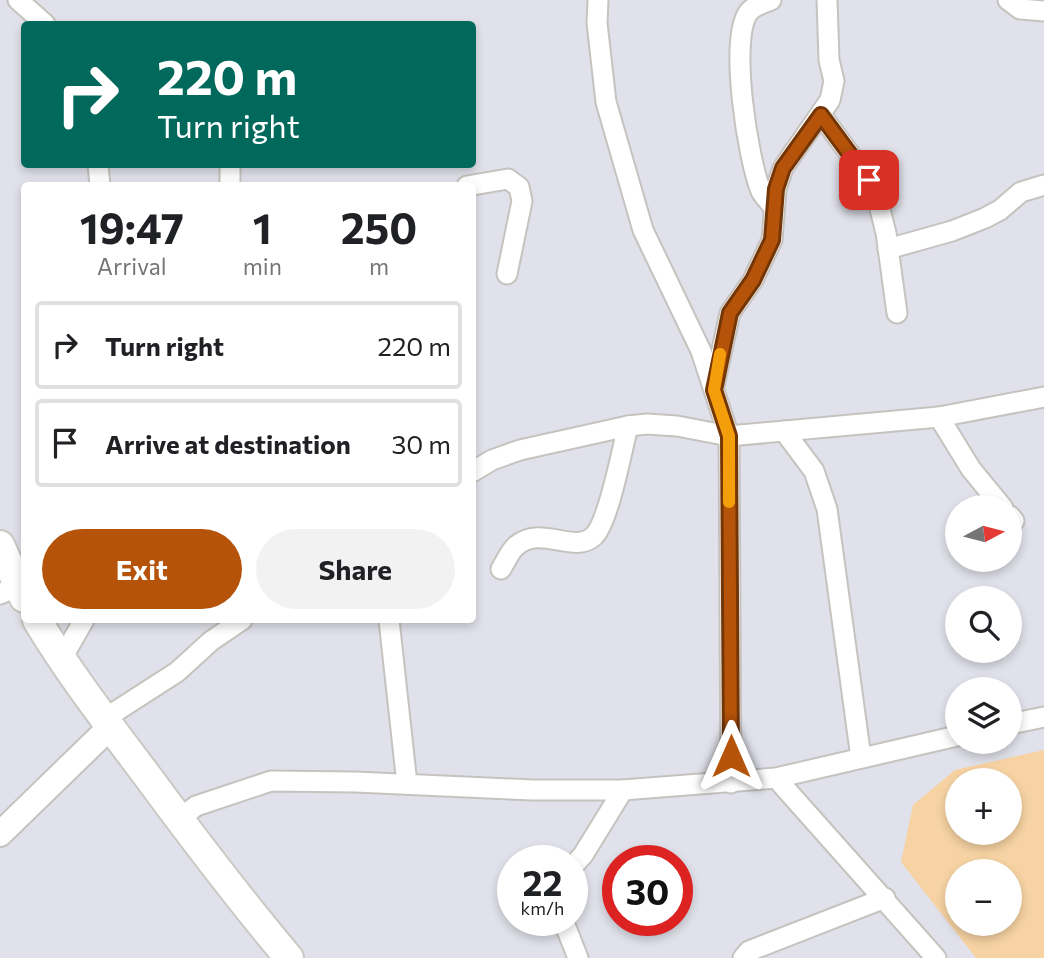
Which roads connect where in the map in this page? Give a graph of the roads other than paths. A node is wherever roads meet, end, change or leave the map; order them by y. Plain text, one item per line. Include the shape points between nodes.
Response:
1 (18, 0) edge
2 (598, 0) edge
3 (771, 0) edge
4 (827, 0) edge
5 (1008, 0) edge
6 (1044, 11) edge
7 (42, 21) edge
8 (821, 115) junction
9 (476, 184) edge
10 (1044, 185) edge
11 (774, 208) junction
12 (888, 249) junction
13 (507, 274) dead end
14 (897, 313) dead end
15 (714, 390) junction
16 (1044, 397) edge
17 (939, 416) junction
18 (628, 426) junction
19 (785, 431) junction
20 (729, 436) junction
21 (476, 470) edge
22 (992, 495) edge
23 (0, 545) edge
24 (501, 569) dead end
25 (14, 593) edge
26 (39, 623) edge
27 (82, 623) edge
28 (238, 623) edge
29 (389, 623) edge
30 (61, 660) junction
31 (1044, 717) edge
32 (1022, 722) edge
33 (113, 731) junction
34 (945, 739) edge
35 (862, 758) junction
36 (776, 778) junction
37 (731, 783) junction
38 (407, 784) junction
39 (623, 790) junction
40 (174, 812) junction
41 (0, 834) edge
42 (587, 845) edge
43 (885, 898) junction
44 (569, 936) edge
45 (289, 958) edge
46 (578, 958) edge
47 (743, 958) edge
48 (936, 958) edge

1 - 7 street
2 - 15 street via 606,102 643,230 701,351
3 - 11 street via 749,11 744,22 741,85 749,152 763,195
4 - 8 street via 834,81
5 - 6 street via 1020,9
8 - 11 street via 783,168
8 - 12 street via 869,180
9 - 13 street via 508,179 519,187 523,201
10 - 12 street via 1021,192 985,218
11 - 15 street via 772,240 730,313
12 - 14 street
15 - 20 street
16 - 17 street
17 - 19 street
17 - 22 street
18 - 20 street via 677,426
18 - 21 street via 520,450
18 - 24 street via 603,522 593,536 580,543 528,538 515,547
19 - 20 street
19 - 35 street via 814,471 827,509
20 - 37 street
23 - 25 main road
26 - 30 main road
27 - 30 street
28 - 33 street via 211,641
29 - 38 street
30 - 33 main road
31 - 32 street
33 - 40 main road
33 - 41 street
34 - 35 street
35 - 36 street
36 - 37 street
36 - 43 street
37 - 39 street
38 - 39 street
38 - 40 street via 271,781
39 - 42 street
40 - 45 main road
43 - 47 street via 749,951
43 - 48 street
44 - 46 street

